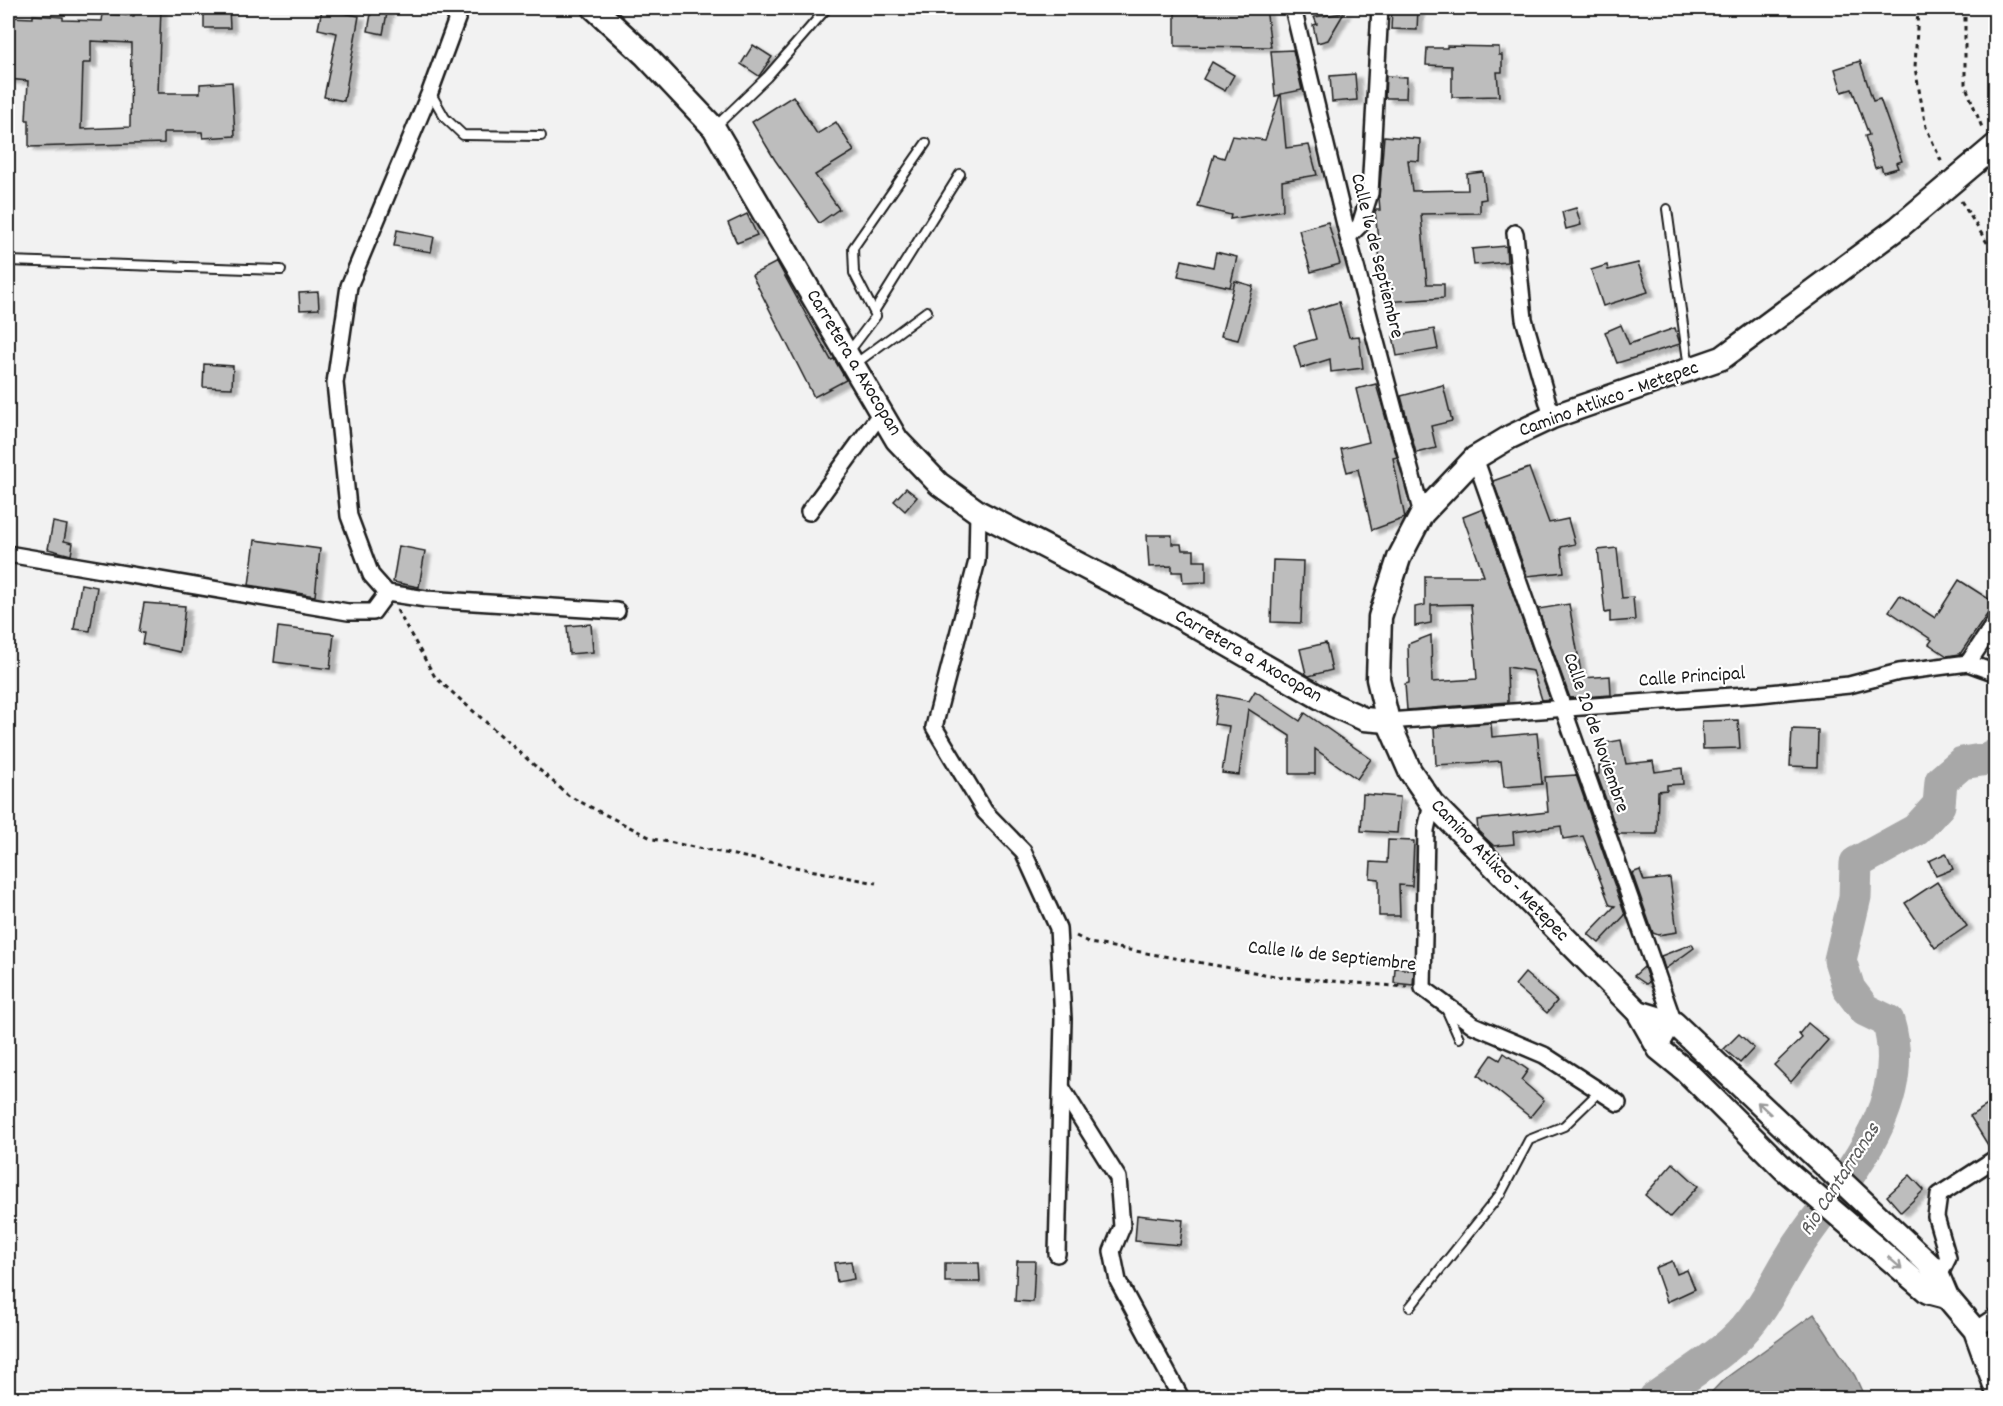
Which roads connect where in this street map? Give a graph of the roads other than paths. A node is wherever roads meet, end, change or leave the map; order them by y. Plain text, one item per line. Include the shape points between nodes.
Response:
1 (460, 8) edge
2 (594, 8) edge
3 (827, 8) edge
4 (1293, 8) edge
5 (1380, 8) edge
6 (430, 92) junction
7 (714, 128) junction
8 (541, 136) dead end
9 (926, 143) dead end
10 (1990, 149) edge
11 (960, 174) dead end
12 (1667, 209) dead end
13 (1515, 233) dead end
14 (1348, 237) junction
15 (8, 261) edge
16 (281, 270) dead end
17 (875, 310) junction
18 (927, 311) dead end
19 (850, 360) junction
20 (1690, 369) junction
21 (882, 413) junction
22 (1552, 417) junction
23 (1475, 458) junction
24 (809, 512) dead end
25 (978, 512) junction
26 (1422, 514) junction
27 (8, 554) edge
28 (387, 593) junction
29 (617, 611) dead end
30 (1995, 621) edge
31 (1968, 663) junction
32 (1995, 673) edge
33 (1564, 708) junction
34 (1388, 721) junction
35 (1432, 803) junction
36 (1429, 992) junction
37 (1638, 1012) junction
38 (1674, 1023) junction
39 (1458, 1038) dead end
40 (1659, 1049) junction
41 (1063, 1090) junction
42 (1600, 1091) junction
43 (1618, 1103) dead end
44 (1995, 1158) edge
45 (1057, 1254) dead end
46 (1938, 1289) junction
47 (1410, 1307) dead end
48 (1995, 1316) edge
49 (1975, 1330) junction
50 (1995, 1388) edge
51 (1181, 1398) edge

1 - 6 street
2 - 7 main road, Carretera a Axocopan
3 - 7 lane
4 - 14 street, Calle 16 de Septiembre
5 - 14 street via 1370,193 1360,225
6 - 8 lane via 445,118 464,135
6 - 28 street via 349,286 335,383 349,516 371,575
7 - 19 main road, Carretera a Axocopan
9 - 17 lane via 853,248 854,273
10 - 20 main road, Camino Atlixco - Metepec via 1899,227 1722,358
11 - 17 lane
12 - 20 lane
13 - 22 street via 1524,319
14 - 26 street, Calle 16 de Septiembre
15 - 16 lane
17 - 19 lane via 874,321
18 - 19 lane
19 - 21 main road, Carretera a Axocopan
20 - 22 main road, Camino Atlixco - Metepec
21 - 24 street
21 - 25 main road, Carretera a Axocopan via 897,440 939,484
22 - 23 main road, Camino Atlixco - Metepec
23 - 26 main road, Camino Atlixco - Metepec
23 - 33 street, Calle 20 de Noviembre
25 - 34 main road, Carretera a Axocopan via 1171,612 1333,705 1364,719
25 - 41 street via 977,561 934,727 985,812 1023,851 1058,928
26 - 34 main road, Camino Atlixco - Metepec via 1399,558 1380,617 1378,679
27 - 28 street via 348,612 373,612
28 - 29 street
30 - 31 street
31 - 32 street, Calle Principal
31 - 33 street, Calle Principal via 1899,672 1849,685
33 - 34 street, Calle Principal
33 - 38 street, Calle 20 de Noviembre
34 - 35 main road, Camino Atlixco - Metepec via 1410,771
35 - 36 street, Calle 16 de Septiembre via 1426,830
35 - 37 main road, Camino Atlixco - Metepec
36 - 39 lane via 1451,1016
36 - 42 street via 1473,1025 1544,1055
37 - 38 main road, Camino Atlixco - Metepec
37 - 40 main road, Camino Atlixco - Metepec
38 - 40 street
46 -> 38 main road, Camino Atlixco - Metepec via 1930,1265
40 -> 46 main road, Camino Atlixco - Metepec via 1861,1235
41 - 45 street
41 - 51 street via 1118,1178 1122,1227 1112,1251 1118,1281
42 - 43 street
42 - 47 lane via 1564,1126 1529,1140 1501,1193
44 - 46 street via 1939,1195 1936,1217 1948,1257
46 - 49 main road, Camino Atlixco - Metepec
48 - 49 street
49 - 50 main road, Camino Atlixco - Metepec

